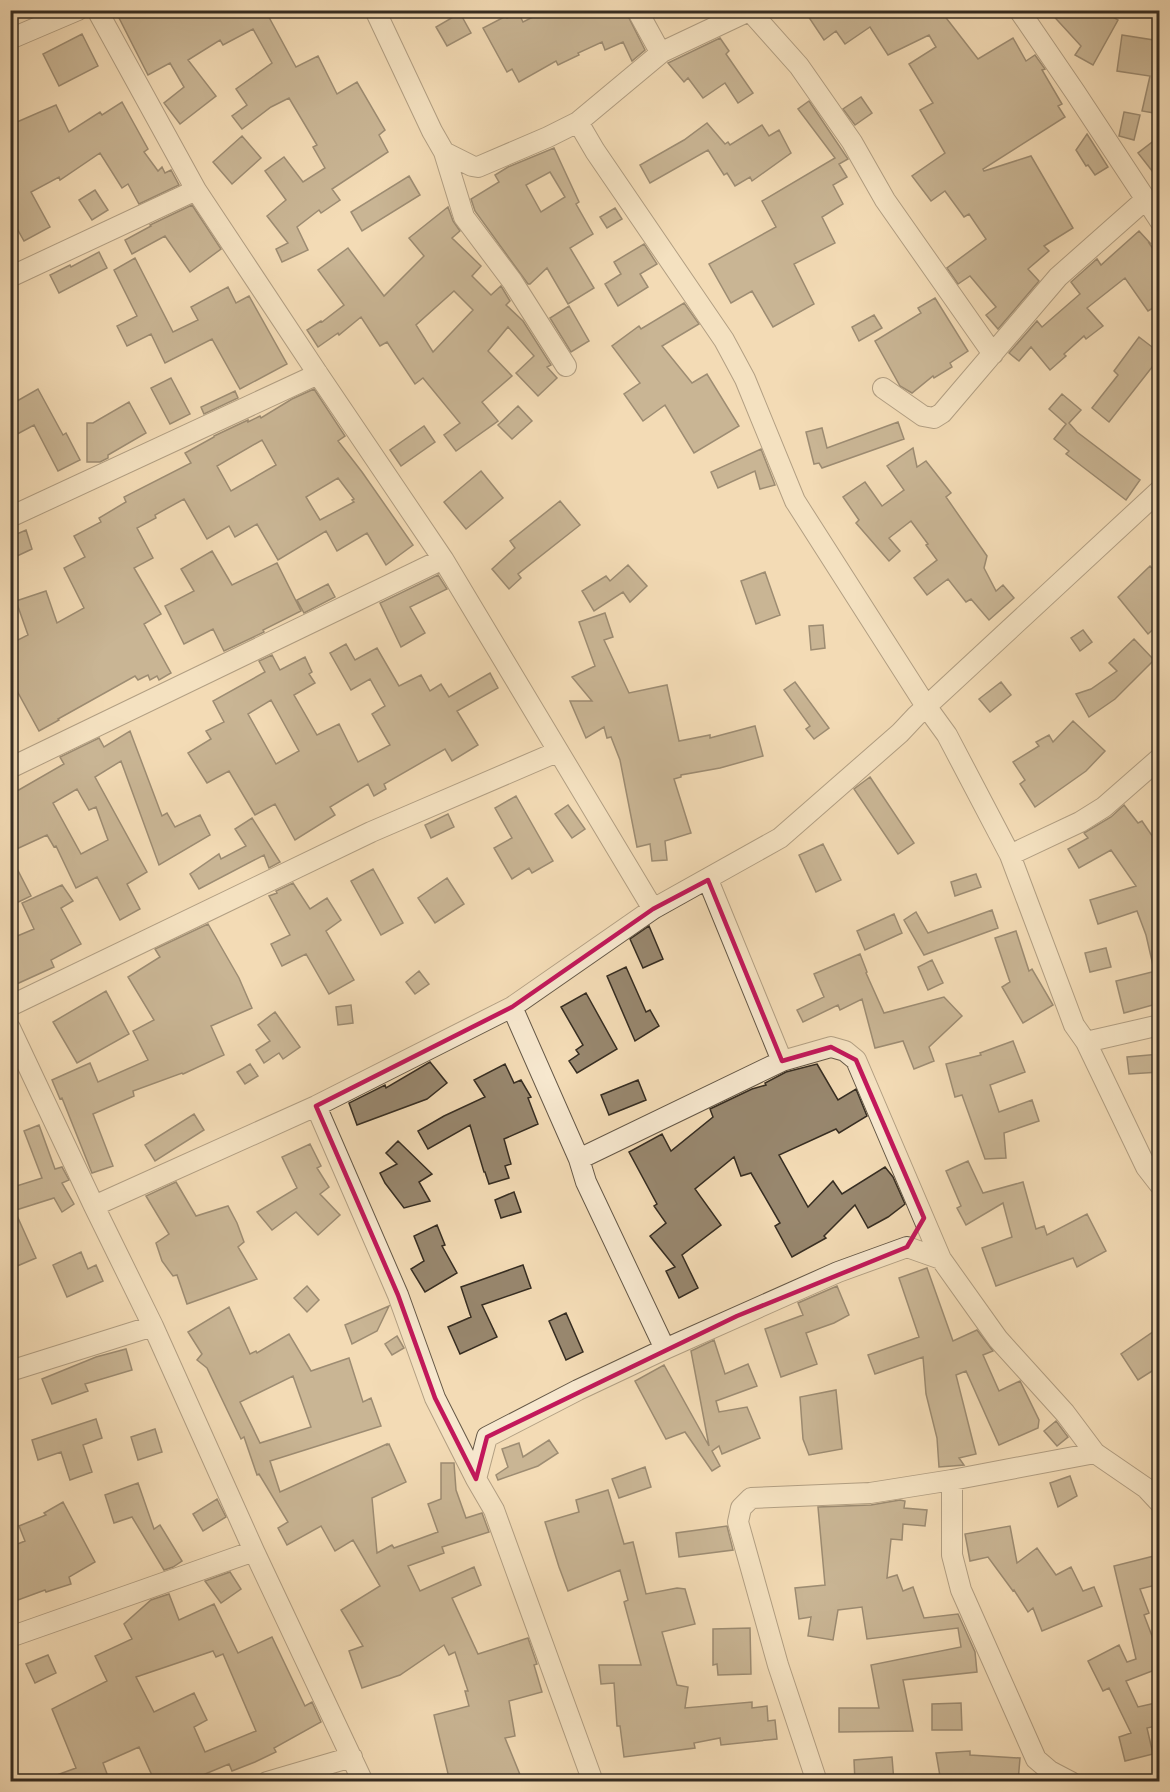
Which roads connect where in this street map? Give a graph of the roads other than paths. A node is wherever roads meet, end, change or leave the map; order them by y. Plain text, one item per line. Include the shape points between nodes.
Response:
1 (78, 10) edge
2 (97, 10) edge
3 (375, 10) edge
4 (637, 10) edge
5 (1019, 10) edge
6 (751, 11) edge
7 (10, 39) edge
8 (662, 52) junction
9 (578, 122) junction
10 (444, 152) junction
11 (196, 190) junction
12 (1146, 199) junction
13 (1160, 221) edge
14 (10, 277) edge
15 (993, 354) junction
16 (566, 366) dead end
17 (318, 374) junction
18 (883, 388) dead end
19 (1159, 492) edge
20 (10, 517) edge
21 (443, 559) junction
22 (946, 690) junction
23 (927, 706) junction
24 (947, 735) junction
25 (558, 752) junction
26 (1160, 758) edge
27 (10, 768) edge
28 (1010, 855) junction
29 (708, 880) junction
30 (653, 909) junction
31 (10, 1006) edge
32 (512, 1007) junction
33 (1160, 1025) edge
34 (10, 1028) edge
35 (1086, 1042) junction
36 (782, 1061) junction
37 (316, 1106) junction
38 (579, 1160) junction
39 (1160, 1185) edge
40 (93, 1206) junction
41 (924, 1218) junction
42 (907, 1247) junction
43 (941, 1259) junction
44 (153, 1326) junction
45 (665, 1348) junction
46 (10, 1371) edge
47 (452, 1433) junction
48 (487, 1437) junction
49 (1095, 1453) junction
50 (476, 1479) junction
51 (951, 1480) junction
52 (1153, 1485) edge
53 (1160, 1503) edge
54 (254, 1551) junction
55 (10, 1637) edge
56 (352, 1756) junction
57 (267, 1782) edge
58 (363, 1782) edge
59 (593, 1782) edge
60 (817, 1782) edge
61 (1071, 1782) edge

1 - 7 street
2 - 11 street
3 - 10 street
4 - 8 street
5 - 12 street
6 - 8 street
6 - 15 street via 799,66 852,142 885,200
8 - 9 street
9 - 10 street via 478,167
9 - 23 street via 724,340 795,501
10 - 16 street via 464,217 512,281
11 - 14 street
11 - 17 street
12 - 13 street
12 - 15 street via 1058,277
15 - 18 street via 934,418 923,416
17 - 20 street
17 - 21 street
19 - 22 street
21 - 25 street
21 - 27 street
22 - 23 street
22 - 24 street
23 - 24 street
23 - 29 street via 780,838
24 - 28 street
25 - 30 street
25 - 31 street via 371,832
26 - 28 street via 1104,807
28 - 35 street via 1074,1025
29 - 30 street
29 - 36 street
30 - 32 street
32 - 37 street
32 - 38 street
33 - 35 street
34 - 40 street
35 - 39 street via 1146,1167
36 - 38 street
36 - 41 street via 831,1047 856,1060
37 - 40 street
37 - 47 street via 398,1295 435,1398
38 - 45 street
40 - 44 street
41 - 42 street
41 - 43 street
42 - 43 street
42 - 45 street via 838,1272
43 - 49 street via 998,1339 1065,1413
44 - 46 street
44 - 54 street
45 - 48 street
47 - 48 street
47 - 50 street
48 - 50 street
49 - 51 street
49 - 52 street
50 - 59 street via 494,1510
51 - 60 street via 870,1493 751,1498 741,1508 738,1522 777,1665
51 - 61 street via 952,1555 961,1590 1036,1760
52 - 53 street
54 - 55 street
54 - 56 street
56 - 57 street
56 - 58 street

